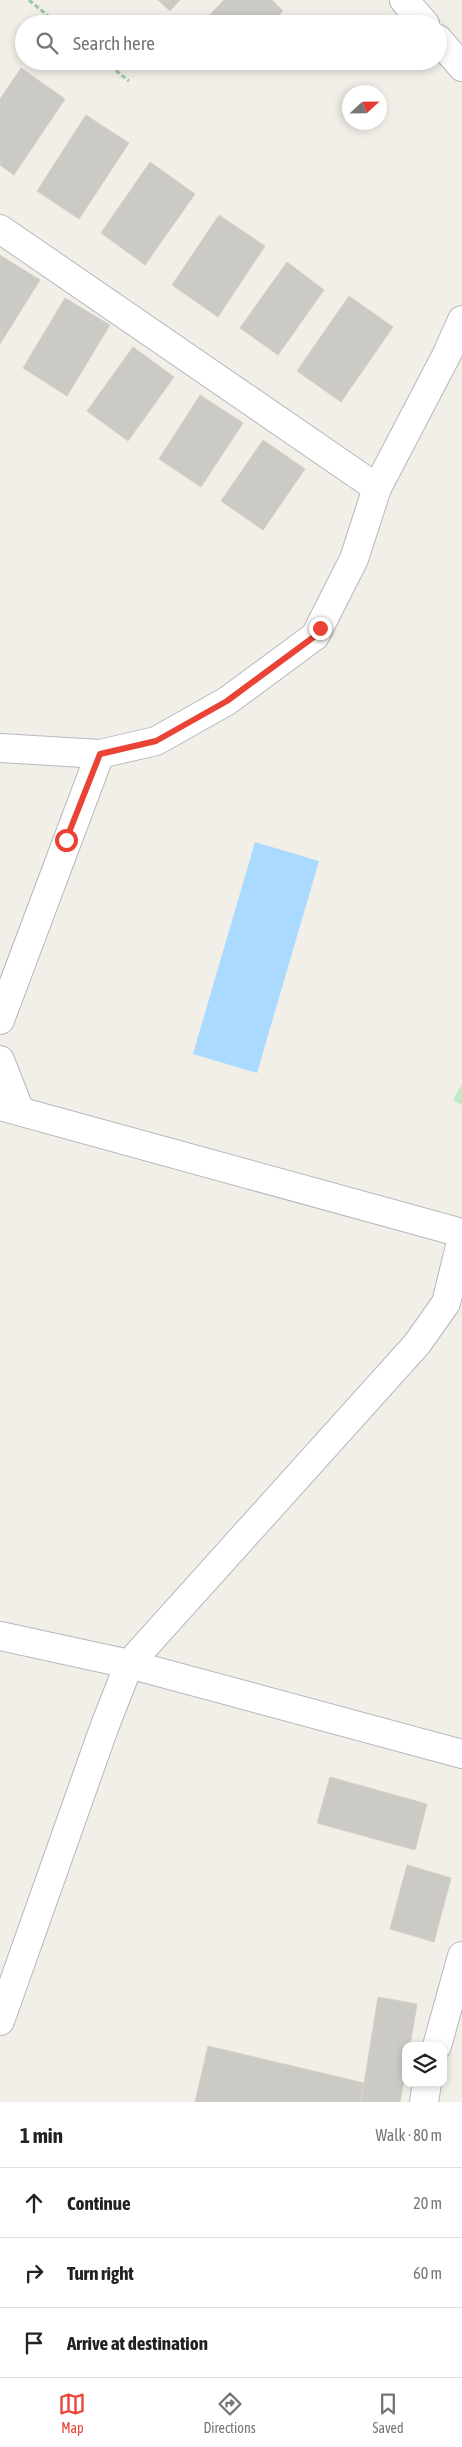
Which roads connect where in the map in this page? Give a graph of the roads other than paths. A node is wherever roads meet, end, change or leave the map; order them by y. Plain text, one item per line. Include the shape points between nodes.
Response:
1 (404, 0) edge
2 (417, 15) edge
3 (447, 49) edge
4 (462, 66) edge
5 (0, 228) edge
6 (462, 320) edge
7 (376, 488) junction
8 (0, 748) edge
9 (100, 754) junction
10 (0, 1020) edge
11 (0, 1060) edge
12 (10, 1109) edge
13 (462, 1233) edge
14 (462, 1238) edge
15 (0, 1636) edge
16 (129, 1664) junction
17 (462, 1754) edge
18 (462, 1956) edge
19 (0, 2021) edge
20 (438, 2042) edge
21 (426, 2087) edge
22 (424, 2102) edge

1 - 2 street
3 - 4 street
5 - 7 street
6 - 7 street
7 - 9 street via 354,559 315,636 227,701 156,741
8 - 9 street
9 - 10 street
11 - 12 street
12 - 13 street
14 - 16 street via 446,1303 417,1344
15 - 16 street
16 - 17 street
16 - 19 street
18 - 20 street
21 - 22 street

